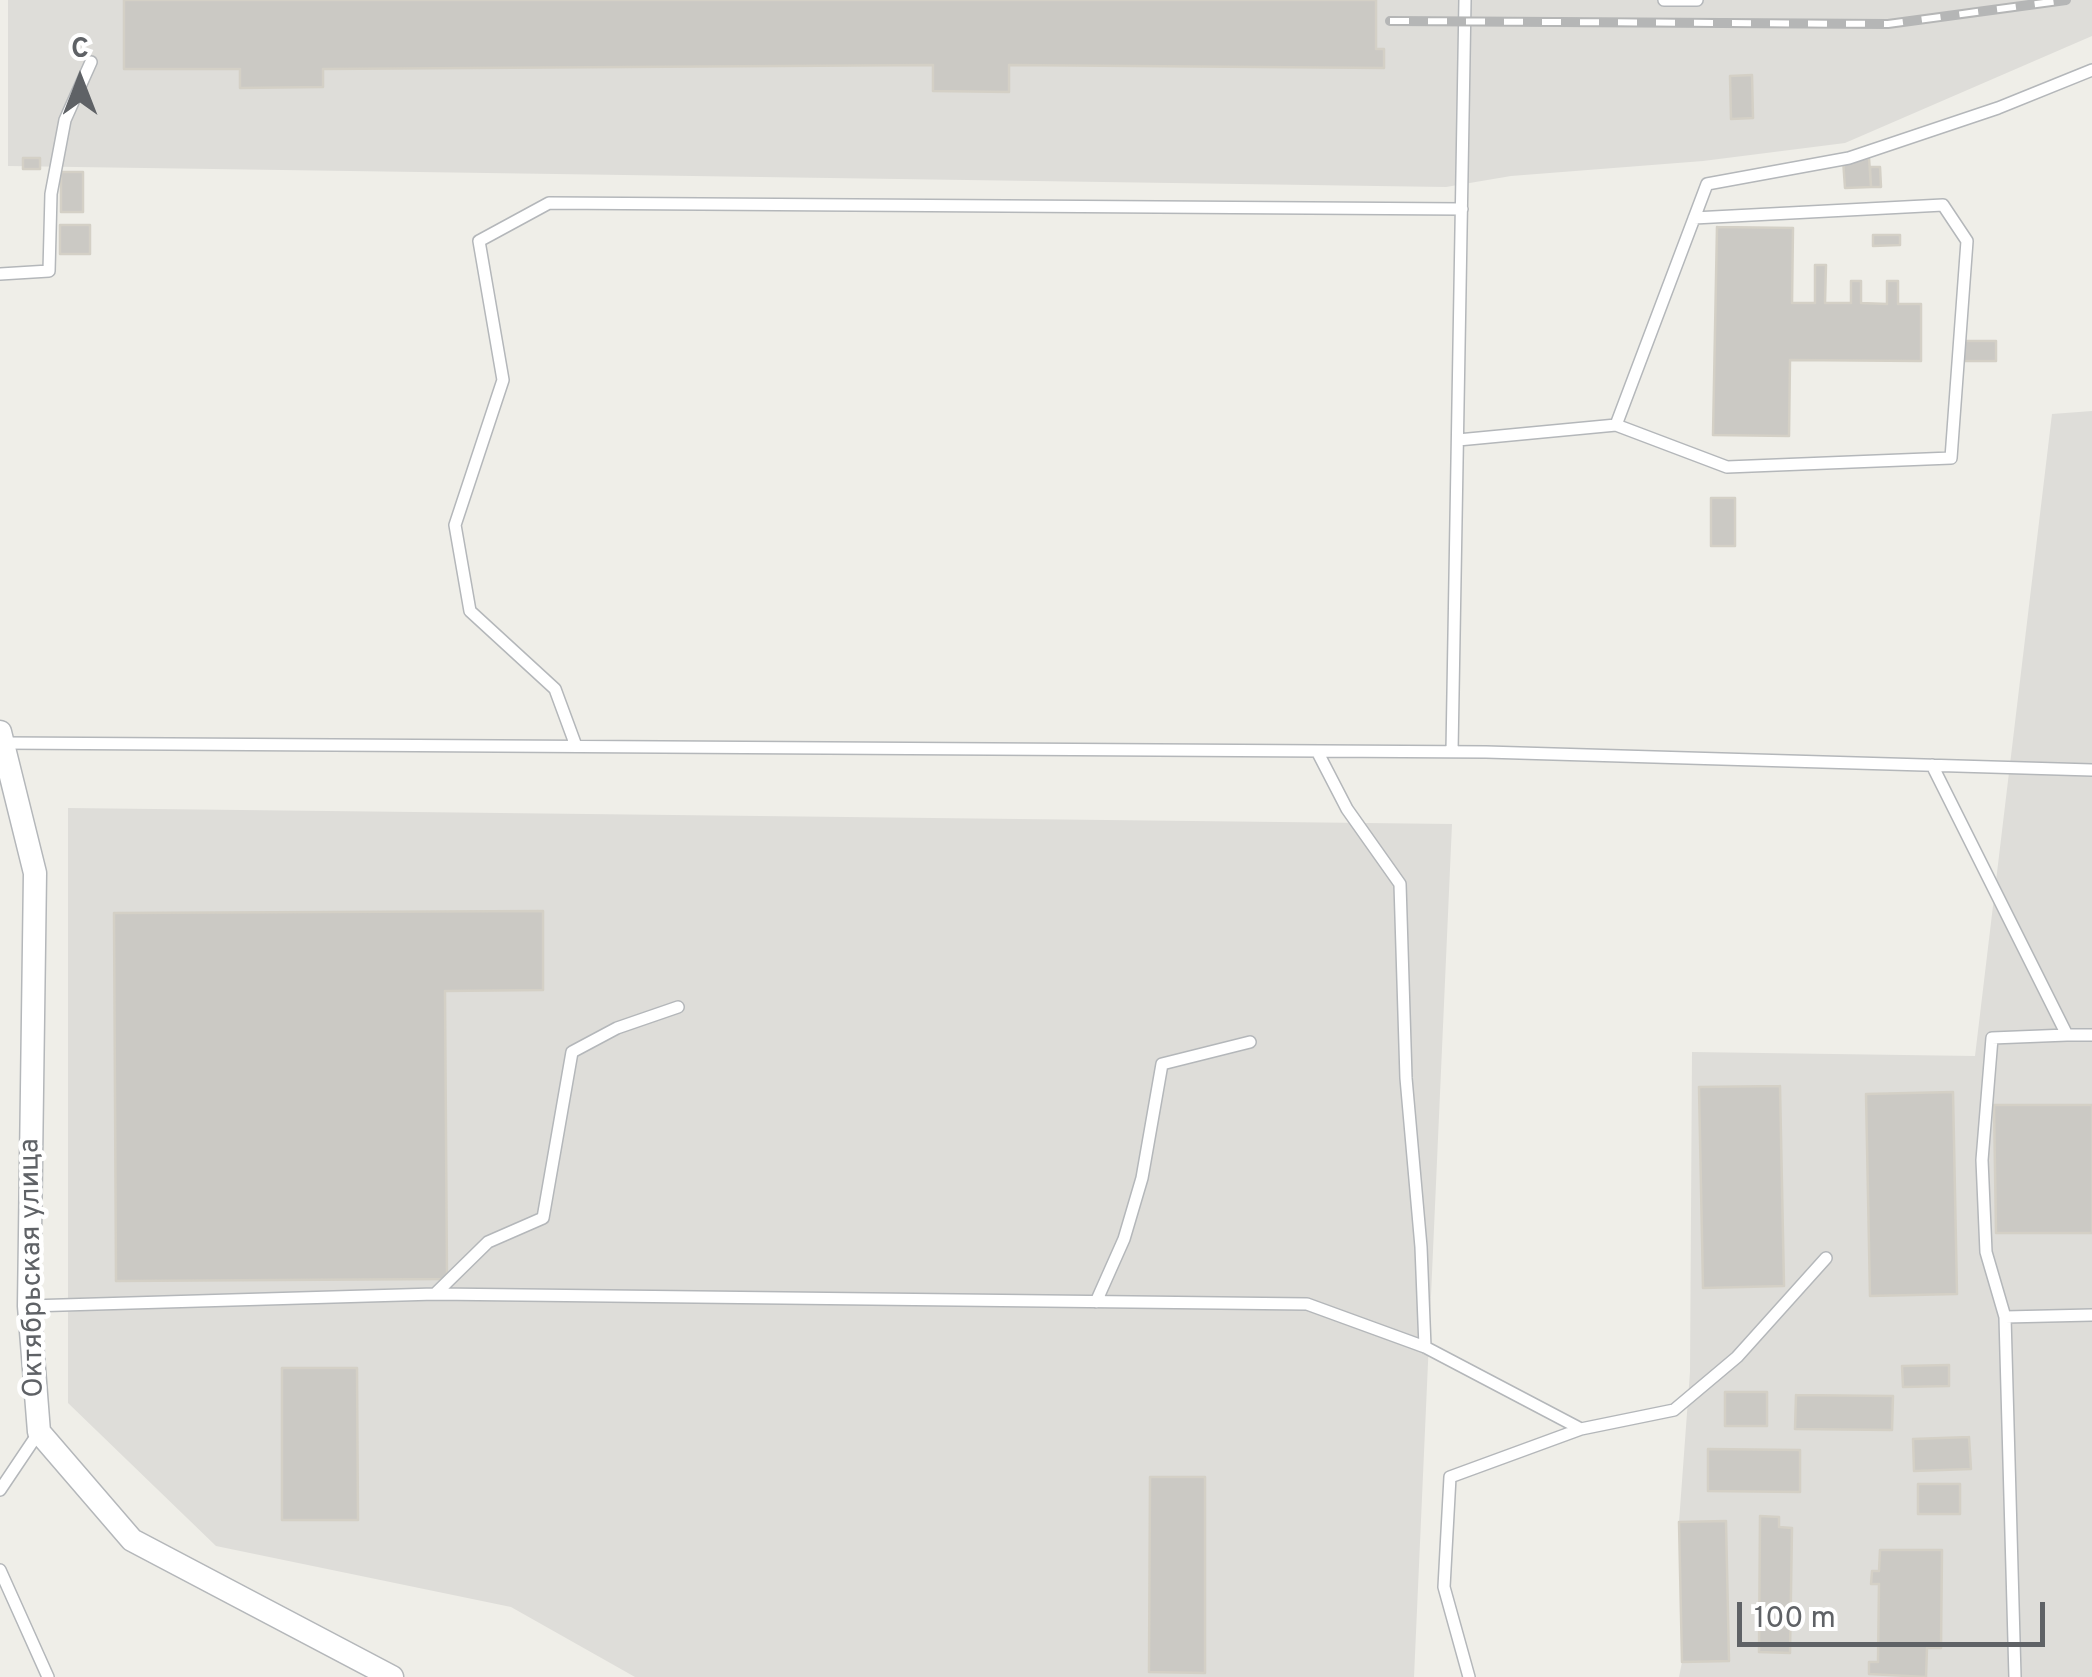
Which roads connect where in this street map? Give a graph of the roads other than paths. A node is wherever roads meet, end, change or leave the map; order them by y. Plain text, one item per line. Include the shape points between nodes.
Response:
1 (1465, 0) edge
2 (1664, 0) edge
3 (1698, 0) edge
4 (91, 62) dead end
5 (2092, 70) edge
6 (1462, 210) junction
7 (1694, 218) junction
8 (0, 274) edge
9 (1616, 425) junction
10 (1458, 440) junction
11 (2, 738) edge
12 (576, 746) junction
13 (1317, 750) junction
14 (1452, 751) junction
15 (1932, 765) junction
16 (2092, 770) edge
17 (678, 1007) dead end
18 (2066, 1035) junction
19 (2092, 1035) edge
20 (1250, 1042) dead end
21 (1826, 1258) dead end
22 (435, 1294) junction
23 (1096, 1302) junction
24 (29, 1306) junction
25 (2092, 1316) edge
26 (2006, 1317) junction
27 (1425, 1346) junction
28 (1581, 1428) junction
29 (39, 1432) junction
30 (0, 1490) edge
31 (0, 1570) edge
32 (48, 1677) edge
33 (392, 1677) edge
34 (1469, 1677) edge
35 (2015, 1677) edge

1 - 6 lane
2 - 3 lane
4 - 8 lane via 65,120 51,194 49,270
5 - 7 lane via 1849,158 1706,184
6 - 10 lane
6 - 12 lane via 549,203 480,241 502,380 455,525 470,611 555,688
7 - 9 lane
7 - 9 lane via 1943,205 1968,241 1952,458 1727,467
9 - 10 lane
10 - 14 lane
11 - 12 lane
11 - 24 street, Октябрьская улица via 34,873
12 - 13 lane
13 - 14 lane
13 - 27 lane via 1347,808 1400,884
14 - 15 lane
15 - 16 lane
15 - 18 lane
17 - 22 lane via 572,1052 543,1218 488,1242
18 - 19 lane
18 - 26 lane via 1992,1038 1982,1160 1986,1252
20 - 23 lane via 1162,1064 1142,1178
21 - 28 lane via 1737,1357 1674,1410
22 - 23 lane
22 - 24 lane
23 - 27 lane via 1306,1304
24 - 29 street, Октябрьская улица
25 - 26 lane
26 - 35 lane
27 - 28 lane
28 - 34 lane via 1450,1477 1444,1586
29 - 30 lane
29 - 33 street, Октябрьская улица via 132,1540
31 - 32 lane

